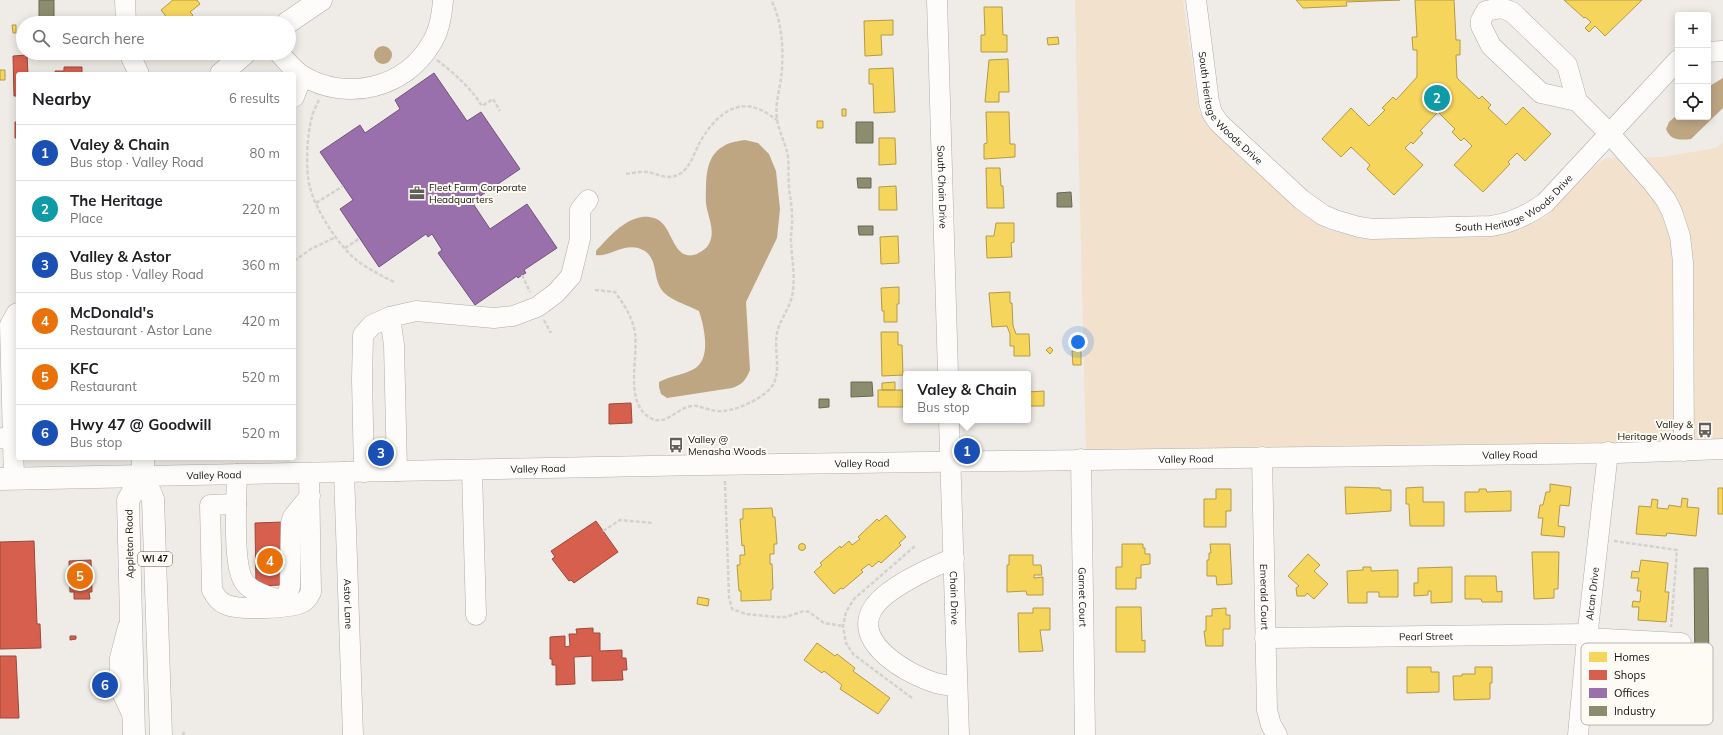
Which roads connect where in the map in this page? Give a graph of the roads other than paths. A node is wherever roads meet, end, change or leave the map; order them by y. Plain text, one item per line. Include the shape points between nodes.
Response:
1 (126, 0) edge
2 (321, 0) edge
3 (443, 0) edge
4 (937, 0) edge
5 (1196, 0) edge
6 (126, 16) edge
7 (296, 17) edge
8 (1723, 51) edge
9 (1711, 52) edge
10 (132, 60) edge
11 (237, 60) edge
12 (286, 60) edge
13 (1675, 63) edge
14 (138, 72) edge
15 (224, 72) edge
16 (302, 76) junction
17 (296, 92) edge
18 (1577, 102) junction
19 (1609, 133) junction
20 (588, 200) dead end
21 (16, 314) edge
22 (390, 317) junction
23 (948, 371) edge
24 (949, 423) edge
25 (11, 433) edge
26 (1723, 449) edge
27 (1684, 451) junction
28 (1608, 452) junction
29 (1262, 457) junction
30 (1081, 459) junction
31 (950, 462) junction
32 (143, 467) edge
33 (472, 470) junction
34 (397, 471) junction
35 (344, 472) junction
36 (364, 472) junction
37 (309, 473) junction
38 (237, 474) junction
39 (7, 479) edge
40 (310, 496) junction
41 (236, 504) junction
42 (238, 556) junction
43 (954, 558) junction
44 (217, 599) junction
45 (476, 615) dead end
46 (1587, 636) junction
47 (1265, 638) junction
48 (1586, 643) edge
49 (1675, 643) road end
50 (957, 686) junction
51 (1581, 702) edge
52 (134, 726) edge
53 (161, 735) edge
54 (353, 735) edge
55 (960, 735) edge
56 (1085, 735) edge
57 (1277, 735) edge
58 (1578, 735) edge

1 - 6 street
2 - 7 main road
3 - 16 street via 439,24 432,43 416,64 400,75 377,86 353,90 326,86
4 - 23 street, South Chain Drive
5 - 19 street, South Heritage Woods Drive via 1212,113 1225,130 1302,200 1323,215 1347,224 1384,229 1477,226 1520,219 1545,203
8 - 9 street
10 - 14 street
11 - 15 main road
12 - 16 street
13 - 19 street, South Heritage Woods Drive
16 - 17 street
18 - 18 street via 1567,65 1512,12 1500,8 1486,11 1480,20 1491,46 1541,93
18 - 19 street
19 - 27 street via 1666,200 1680,236 1683,262
20 - 22 street via 580,210 580,239 571,276 556,293 537,307 513,316 494,318 416,311
21 - 25 street via 10,325
22 - 34 street via 394,345
22 - 36 street via 372,325 363,335
24 - 31 street
25 - 39 street
26 - 27 street, Valley Road
27 - 28 street, Valley Road
28 - 29 street, Valley Road
28 - 46 street, Alcan Drive
29 - 30 street, Valley Road
29 - 47 street, Emerald Court
30 - 31 street, Valley Road
30 - 56 street, Garnet Court
31 - 33 street, Valley Road
31 - 43 street, Chain Drive
32 - 38 street, Valley Road
32 - 39 main road, Valley Road
32 - 52 main road, Appleton Road / WI 47 via 128,500
32 - 53 main road, WI 47 via 153,500
33 - 34 street, Valley Road
33 - 45 street
34 - 36 street, Valley Road
35 - 36 street, Valley Road
35 - 37 street, Valley Road
35 - 54 street, Astor Lane
37 - 38 street, Valley Road
37 - 40 street
38 - 41 street
40 - 42 street via 291,523 290,586 287,595 280,600 251,589 240,574
40 - 44 street via 312,582 311,592 305,601 293,606 248,608 228,605
41 - 42 street
41 - 44 street via 210,504 212,590
42 - 44 street via 232,563
43 - 50 street, Chain Drive
43 - 50 street via 915,575 885,596 872,609 867,624 870,637 877,648 897,663 916,675 936,683
46 - 47 street, Pearl Street
46 - 48 street, Alcan Drive
46 - 49 street, Pearl Street
47 - 57 street, Emerald Court via 1267,710
50 - 55 street, Chain Drive
51 - 58 street, Alcan Drive

